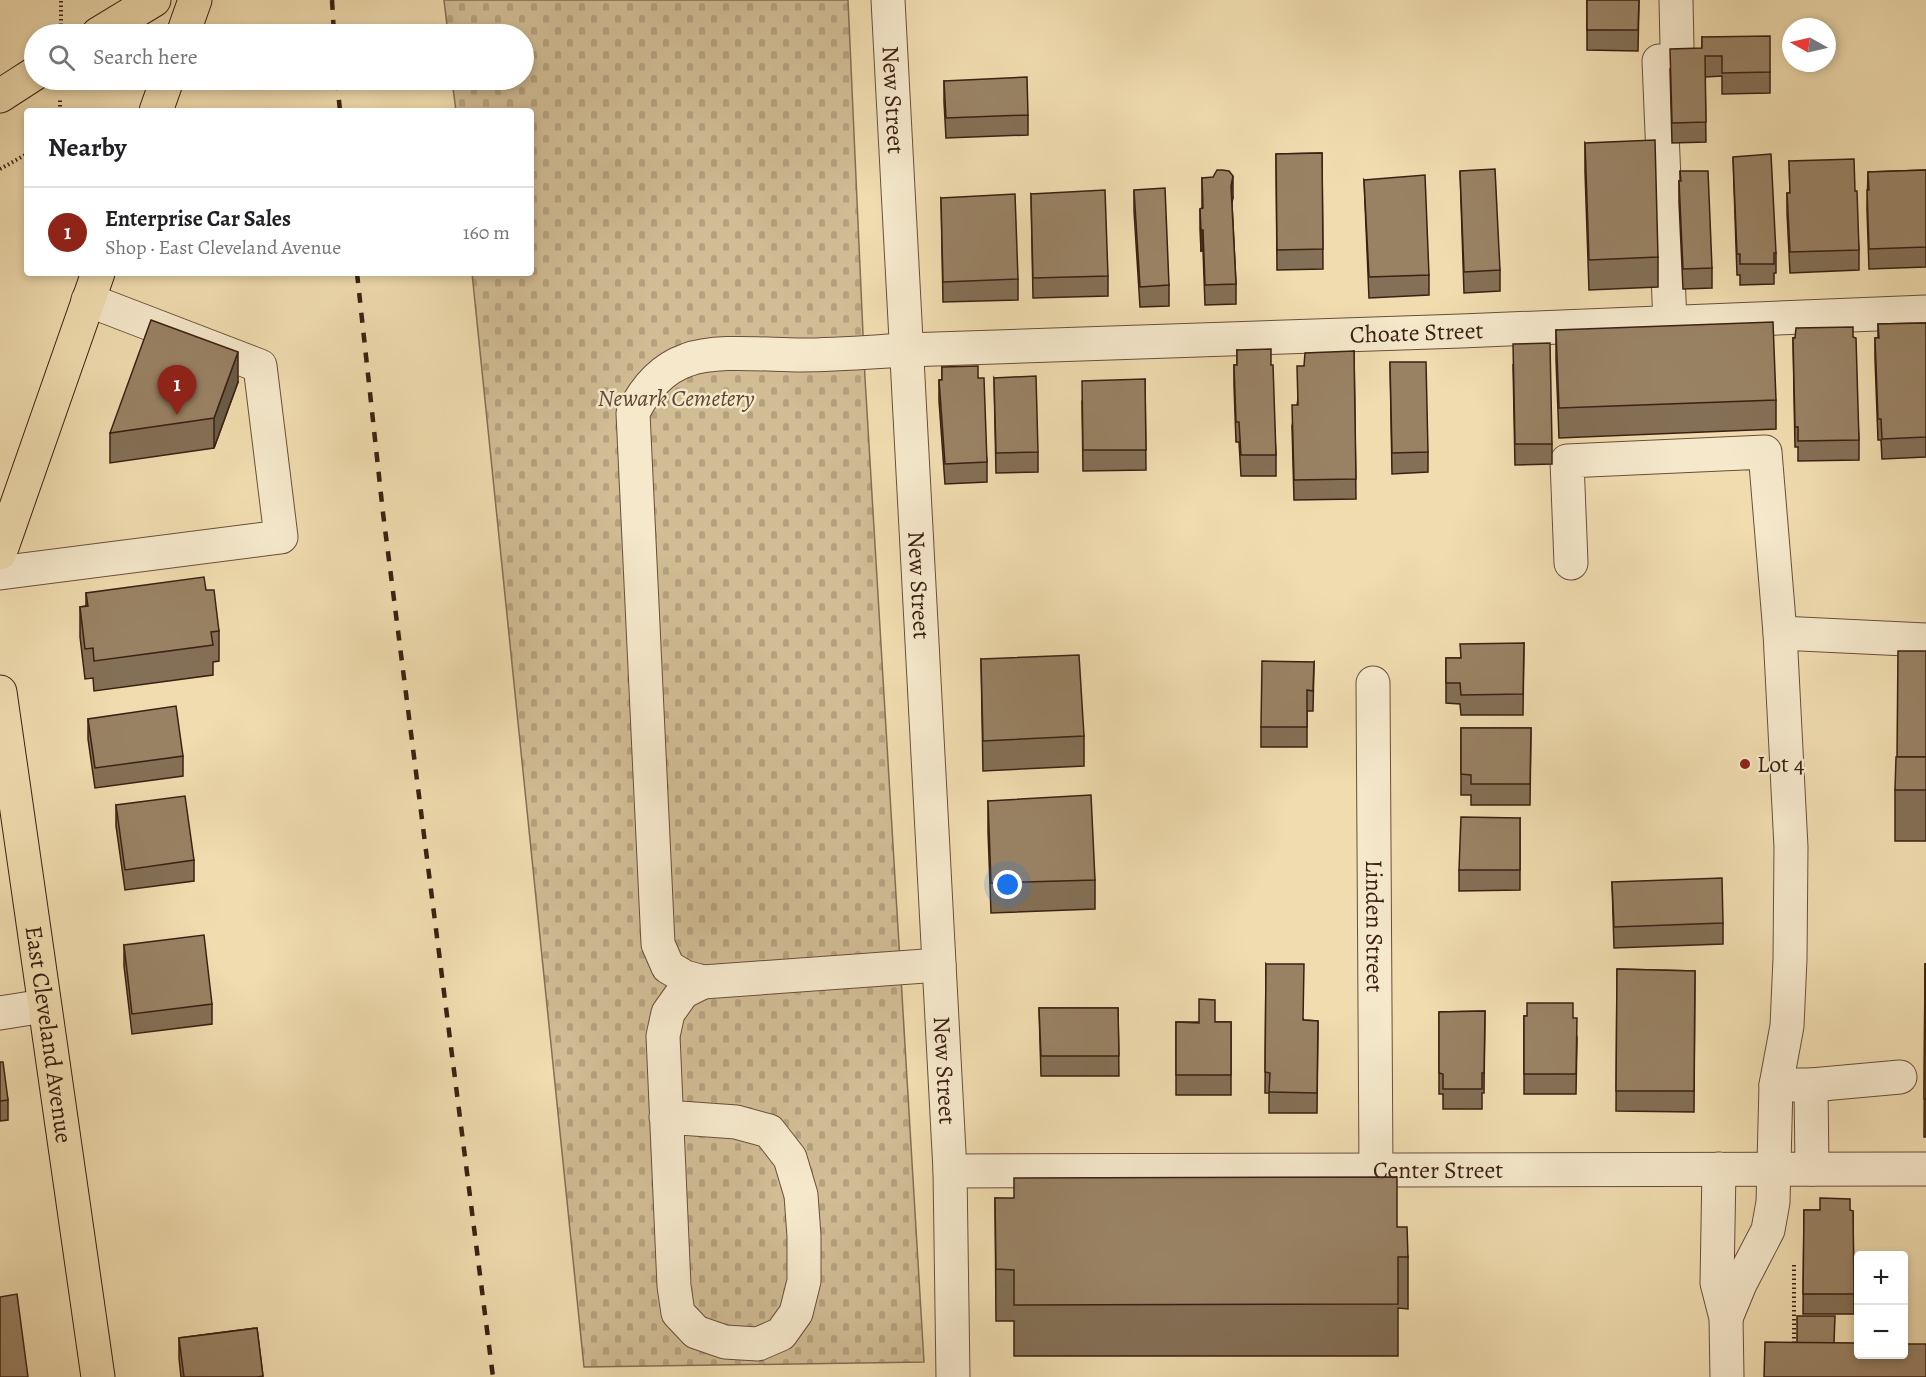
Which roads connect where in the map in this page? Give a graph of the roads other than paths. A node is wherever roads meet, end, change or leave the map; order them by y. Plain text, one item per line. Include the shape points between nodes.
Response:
1 (154, 0) edge
2 (195, 0) edge
3 (888, 0) edge
4 (1676, 0) edge
5 (114, 24) edge
6 (187, 24) edge
7 (24, 80) edge
8 (163, 90) edge
9 (0, 96) edge
10 (157, 108) edge
11 (93, 286) edge
12 (1926, 312) edge
13 (1670, 323) junction
14 (906, 350) junction
15 (0, 553) edge
16 (1571, 563) dead end
17 (0, 573) edge
18 (1780, 633) junction
19 (1926, 640) edge
20 (1373, 683) dead end
21 (0, 692) edge
22 (939, 965) junction
23 (703, 982) junction
24 (44, 1006) junction
25 (0, 1013) edge
26 (1900, 1077) dead end
27 (1776, 1085) junction
28 (1811, 1085) junction
29 (666, 1117) junction
30 (1719, 1169) junction
31 (1774, 1169) junction
32 (1812, 1169) junction
33 (1926, 1169) edge
34 (1376, 1170) junction
35 (950, 1171) junction
36 (1726, 1318) junction
37 (98, 1377) edge
38 (953, 1377) edge
39 (1726, 1377) edge

1 - 5 main road
2 - 6 main road
3 - 14 street, New Street
4 - 13 street via 1668,53
7 - 9 main road
8 - 10 main road
11 - 15 main road
11 - 17 street via 260,366 281,537
12 - 13 street, Choate Street
13 - 14 street, Choate Street
14 - 22 street, New Street
14 - 23 street, Choate Street via 835,355 716,354 687,360 662,374 643,393 633,413 658,944 668,967
16 - 18 street via 1567,461 1765,452
18 - 19 street
18 - 27 street via 1790,802 1790,959 1787,1026
20 - 34 street, Linden Street
21 - 24 main road, East Cleveland Avenue
22 - 23 street
22 - 35 street, New Street
23 - 29 street via 683,992 668,1013 663,1036
24 - 25 street
24 - 37 main road, East Cleveland Avenue
26 - 28 street
27 - 28 street
27 - 31 street
28 - 32 street
29 - 29 street via 678,1313 696,1332 725,1342 758,1344 782,1334 796,1314 804,1281 801,1195 790,1158 769,1131 736,1122
30 - 31 street, Center Street
30 - 34 street, Center Street
30 - 36 street via 1717,1284
31 - 32 street, Center Street
31 - 36 street via 1768,1230
32 - 33 street, Center Street
34 - 35 street, Center Street
35 - 38 street, New Street
36 - 39 street

